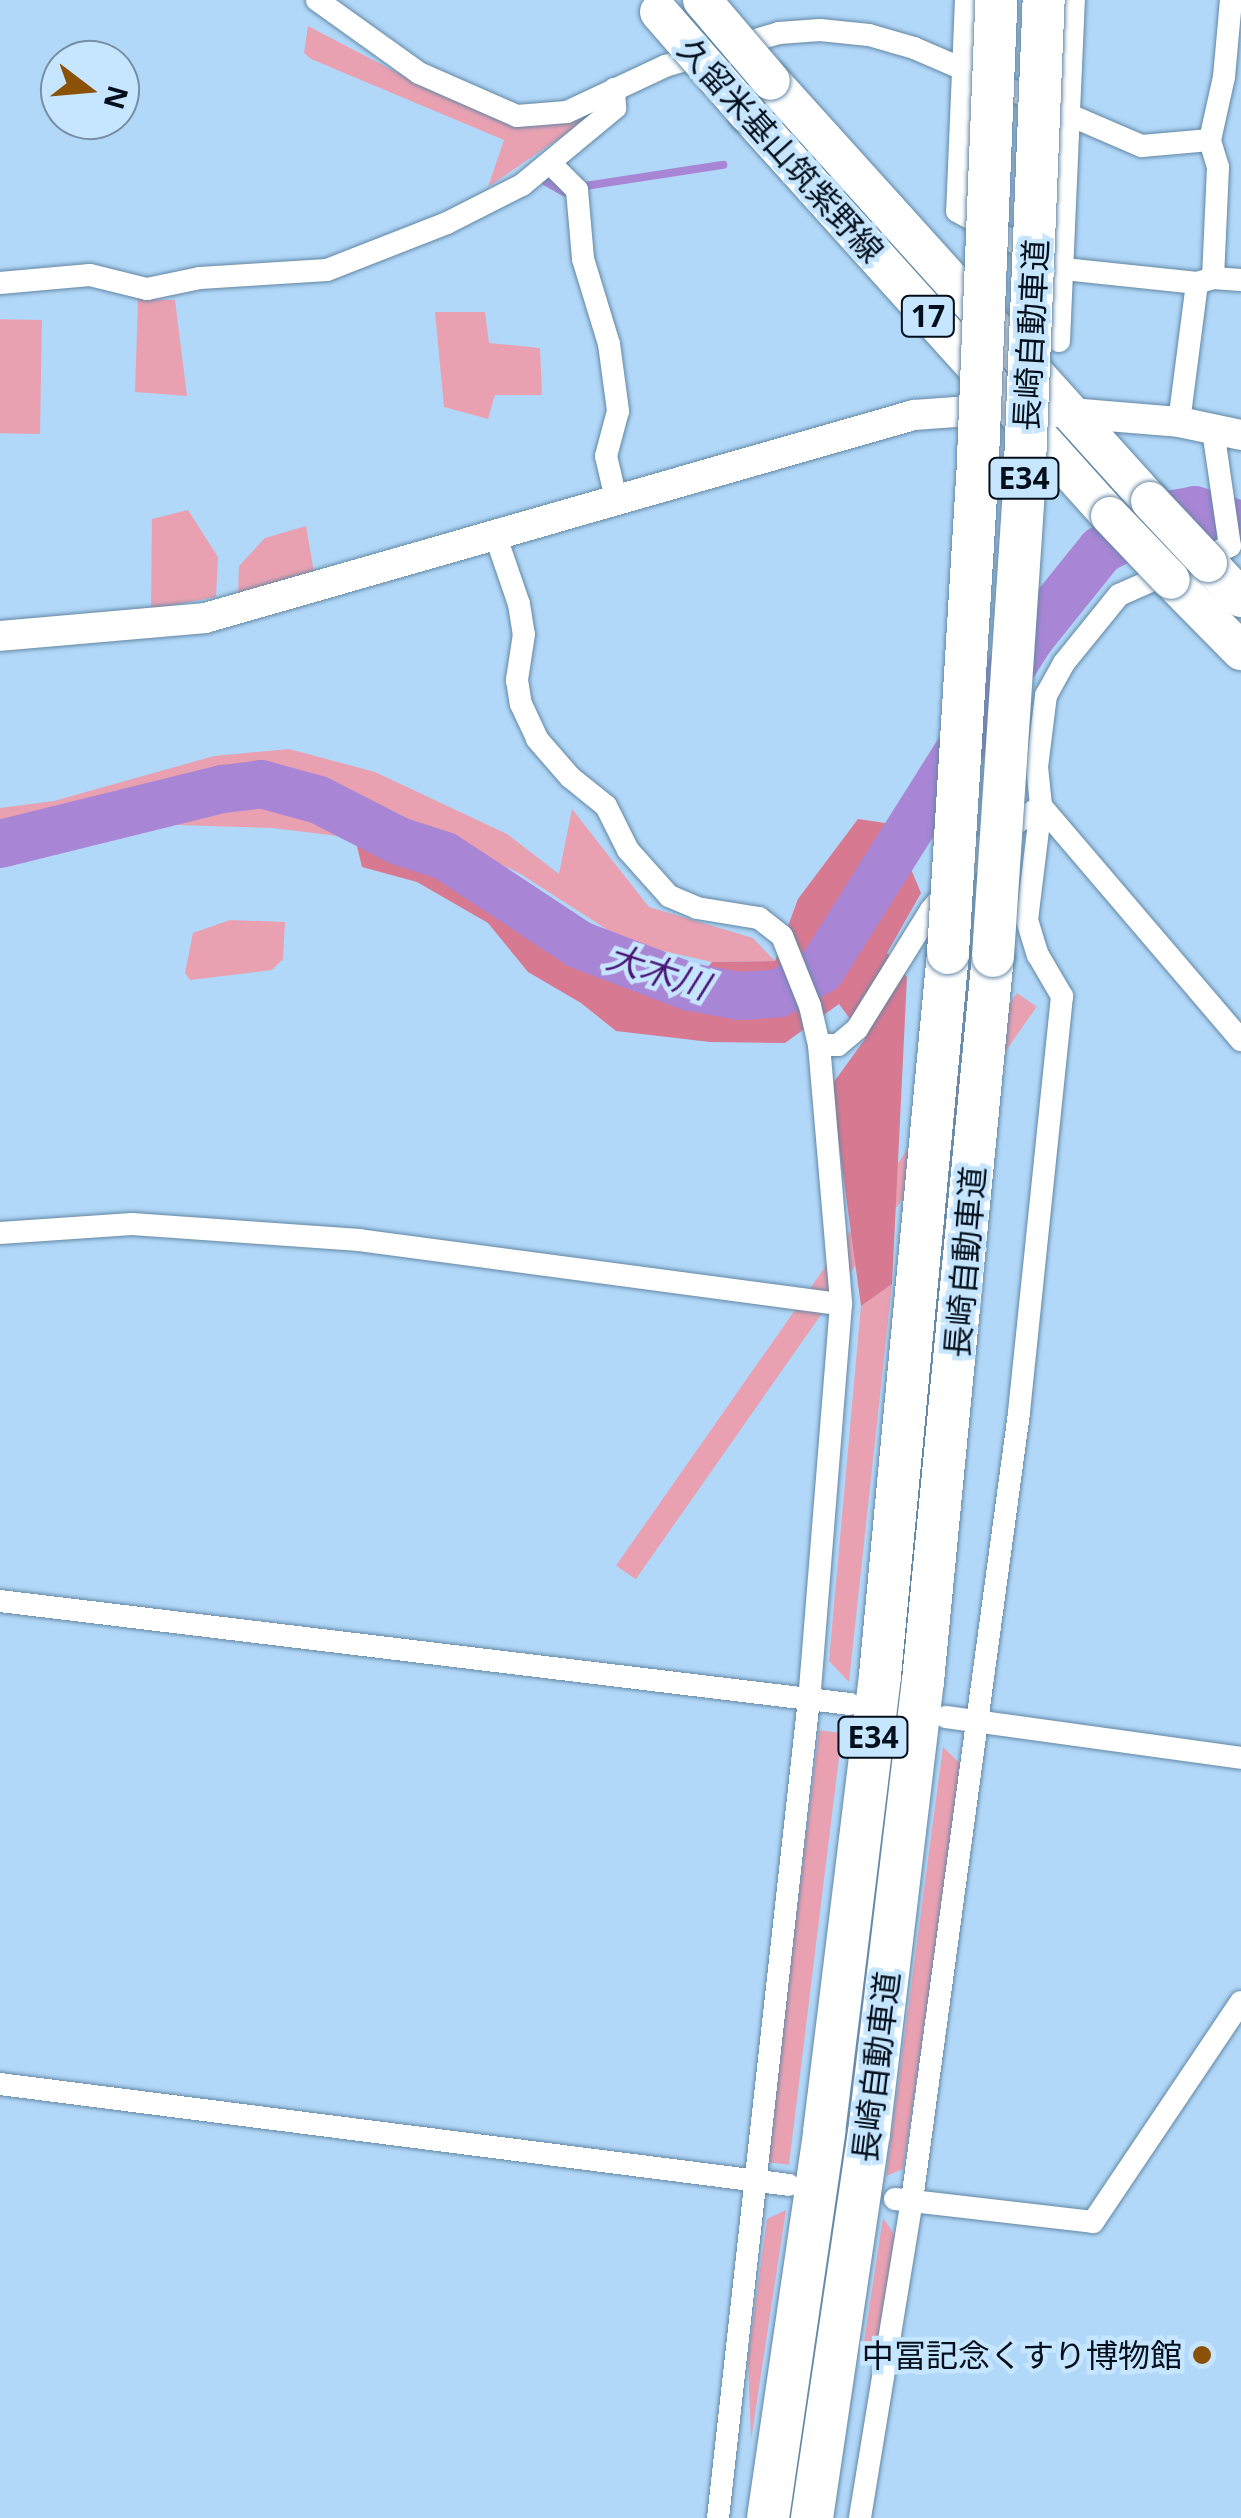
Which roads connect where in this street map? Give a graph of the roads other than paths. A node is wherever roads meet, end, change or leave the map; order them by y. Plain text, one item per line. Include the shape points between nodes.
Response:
1 (317, 0) edge
2 (702, 0) edge
3 (966, 0) edge
4 (996, 0) edge
5 (1044, 0) edge
6 (1074, 0) edge
7 (1231, 0) edge
8 (654, 6) edge
9 (964, 70) junction
10 (614, 90) junction
11 (1072, 118) junction
12 (1210, 140) junction
13 (551, 164) junction
14 (1064, 269) junction
15 (1205, 280) junction
16 (1241, 280) edge
17 (0, 283) edge
18 (1058, 341) dead end
19 (1011, 408) junction
20 (1068, 413) junction
21 (1179, 422) junction
22 (1227, 432) edge
23 (616, 499) junction
24 (496, 538) junction
25 (1228, 550) edge
26 (1241, 598) edge
27 (0, 636) edge
28 (1241, 651) edge
29 (1041, 806) junction
30 (1241, 1040) edge
31 (819, 1044) junction
32 (0, 1234) edge
33 (841, 1304) junction
34 (0, 1601) edge
35 (808, 1698) junction
36 (850, 1704) dead end
37 (946, 1717) dead end
38 (979, 1724) junction
39 (1241, 1758) edge
40 (1241, 2002) edge
41 (0, 2084) edge
42 (755, 2180) junction
43 (789, 2185) dead end
44 (904, 2199) junction
45 (718, 2518) edge
46 (768, 2518) edge
47 (812, 2518) edge
48 (860, 2518) edge

1 - 10 street via 418,74 517,116 567,112
2 - 20 main road, 久留米基山筑紫野線 / 17, bridge
3 - 9 street
4 - 46 highway, 長崎自動車道 / E34, bridge via 948,953 880,1674
5 - 47 highway, 長崎自動車道 / E34, bridge via 1024,489 992,956 923,1681 869,2133
6 - 11 street
7 - 12 street
8 - 19 main road, 久留米基山筑紫野線 / 17, bridge
9 - 10 street via 869,35 820,30 780,33 665,66
9 - 11 street
9 - 14 street via 957,210
10 - 13 street via 615,108
11 - 12 street via 1142,146
11 - 14 street
12 - 15 street via 1218,167
13 - 17 street via 446,224 327,270 200,278 147,289 90,275
13 - 23 street via 577,190 584,259 609,344 618,411 606,456
14 - 15 street
14 - 18 street
15 - 16 street
15 - 21 street
19 - 20 street
19 - 23 street via 914,415
19 - 28 main road, 久留米基山筑紫野線 / 17, bridge
20 - 21 street
20 - 25 main road, 久留米基山筑紫野線 / 17, bridge via 1150,500
21 - 22 street
22 - 25 street via 1217,478
23 - 24 street
24 - 27 street via 205,618
24 - 31 street via 520,604 524,634 517,680 537,739 606,806 628,850 669,896 696,908 759,918 782,936
25 - 26 main road, 久留米基山筑紫野線 / 17
25 - 29 street via 1118,594 1064,663 1046,695 1037,767
29 - 30 street
29 - 31 street via 986,845 931,910 857,1029 838,1046
29 - 38 street via 1028,920 1038,955 1062,996
31 - 33 street
32 - 33 street via 132,1224 359,1240
33 - 35 street
34 - 35 street
35 - 36 street
35 - 42 street
37 - 38 street
38 - 39 street
38 - 44 street
40 - 44 street via 1093,2222
41 - 42 street
42 - 43 street
42 - 45 street
44 - 48 street

